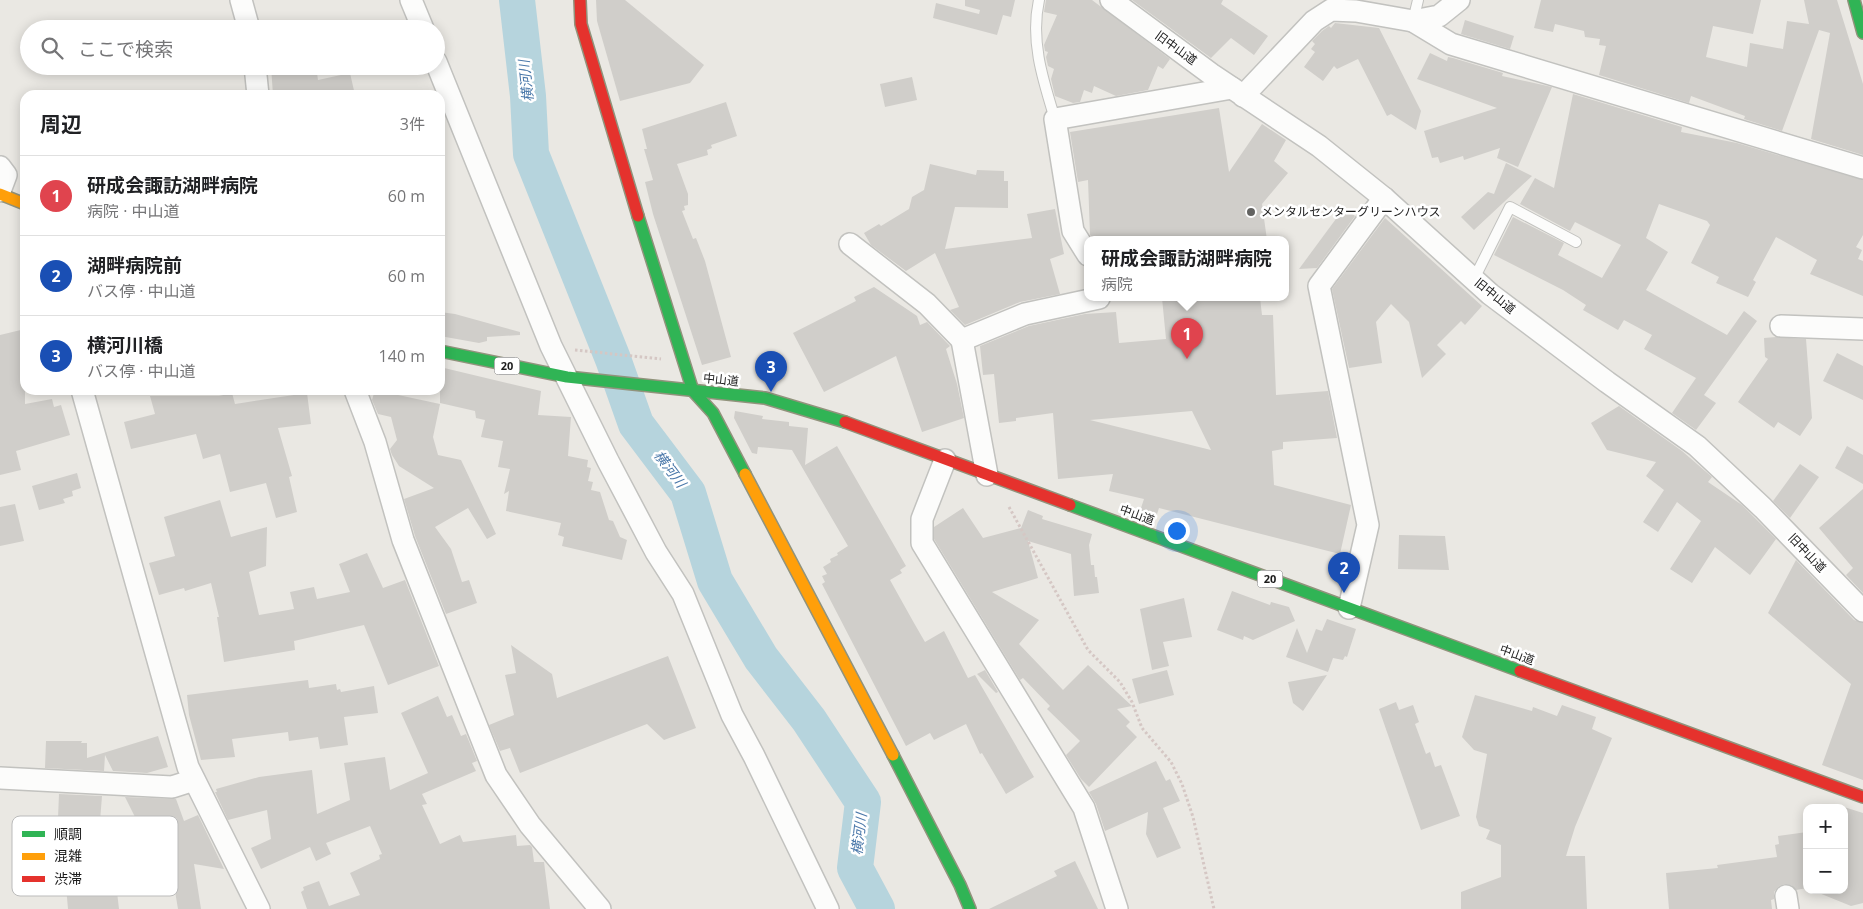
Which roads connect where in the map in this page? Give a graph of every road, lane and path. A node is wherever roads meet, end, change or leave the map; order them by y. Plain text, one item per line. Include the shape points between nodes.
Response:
1 (241, 0) edge
2 (411, 0) edge
3 (580, 0) edge
4 (1039, 0) edge
5 (1111, 0) edge
6 (1418, 0) edge
7 (1459, 0) edge
8 (1854, 0) edge
9 (247, 20) edge
10 (419, 20) edge
11 (1413, 21) junction
12 (1863, 33) edge
13 (256, 75) edge
14 (441, 75) edge
15 (257, 90) edge
16 (1238, 92) junction
17 (1056, 119) junction
18 (0, 167) edge
19 (1863, 168) edge
20 (0, 192) edge
21 (1384, 198) junction
22 (20, 202) edge
23 (1576, 242) dead end
24 (850, 244) dead end
25 (1084, 249) edge
26 (1474, 279) junction
27 (1085, 301) edge
28 (1781, 326) dead end
29 (1863, 329) edge
30 (962, 340) junction
31 (565, 349) dead end
32 (445, 352) edge
33 (669, 359) dead end
34 (571, 378) junction
35 (693, 391) junction
36 (83, 395) edge
37 (357, 395) edge
38 (946, 460) junction
39 (987, 475) junction
40 (1007, 482) junction
41 (1350, 608) junction
42 (1863, 611) edge
43 (0, 778) edge
44 (194, 780) junction
45 (1863, 797) edge
46 (259, 909) edge
47 (600, 909) edge
48 (828, 909) edge
49 (970, 909) edge
50 (1117, 909) edge
51 (1214, 909) edge

1 - 9 street
2 - 10 street
3 - 35 main road via 581,24
4 - 17 lane via 1034,21 1041,72
5 - 16 street, 旧中山道
6 - 11 lane
7 - 11 street via 1439,16
8 - 12 main road
11 - 16 street via 1331,10 1314,21
11 - 19 street via 1459,47
13 - 15 street
14 - 34 street via 546,333
16 - 17 street
16 - 21 street, 旧中山道 via 1319,146
17 - 25 street via 1073,231
18 - 20 street via 6,175
20 - 22 main road
21 - 26 street, 旧中山道
21 - 41 street via 1320,286 1368,525
23 - 26 lane via 1510,208
24 - 30 street via 927,304
26 - 42 street, 旧中山道 via 1607,382 1697,446 1763,508
27 - 30 street via 1025,314
28 - 29 street
30 - 39 street
31 - 33 path
32 - 34 main road, 中山道 / 20
34 - 35 main road, 中山道 / 20
34 - 48 street via 652,544 683,594 732,715
35 - 38 main road, 中山道 / 20 via 765,398 820,414
35 - 49 main road via 714,413 842,654
36 - 44 street
37 - 47 street via 375,442 403,540 496,775 530,825
38 - 39 main road, 中山道 / 20
38 - 50 street via 922,519 922,543 1084,808
39 - 40 main road, 中山道 / 20
40 - 41 main road, 中山道 / 20
40 - 51 path via 1008,506 1088,650 1120,682 1142,728 1171,762 1182,784
41 - 45 main road, 中山道 / 20
43 - 44 street via 172,787
44 - 46 street

